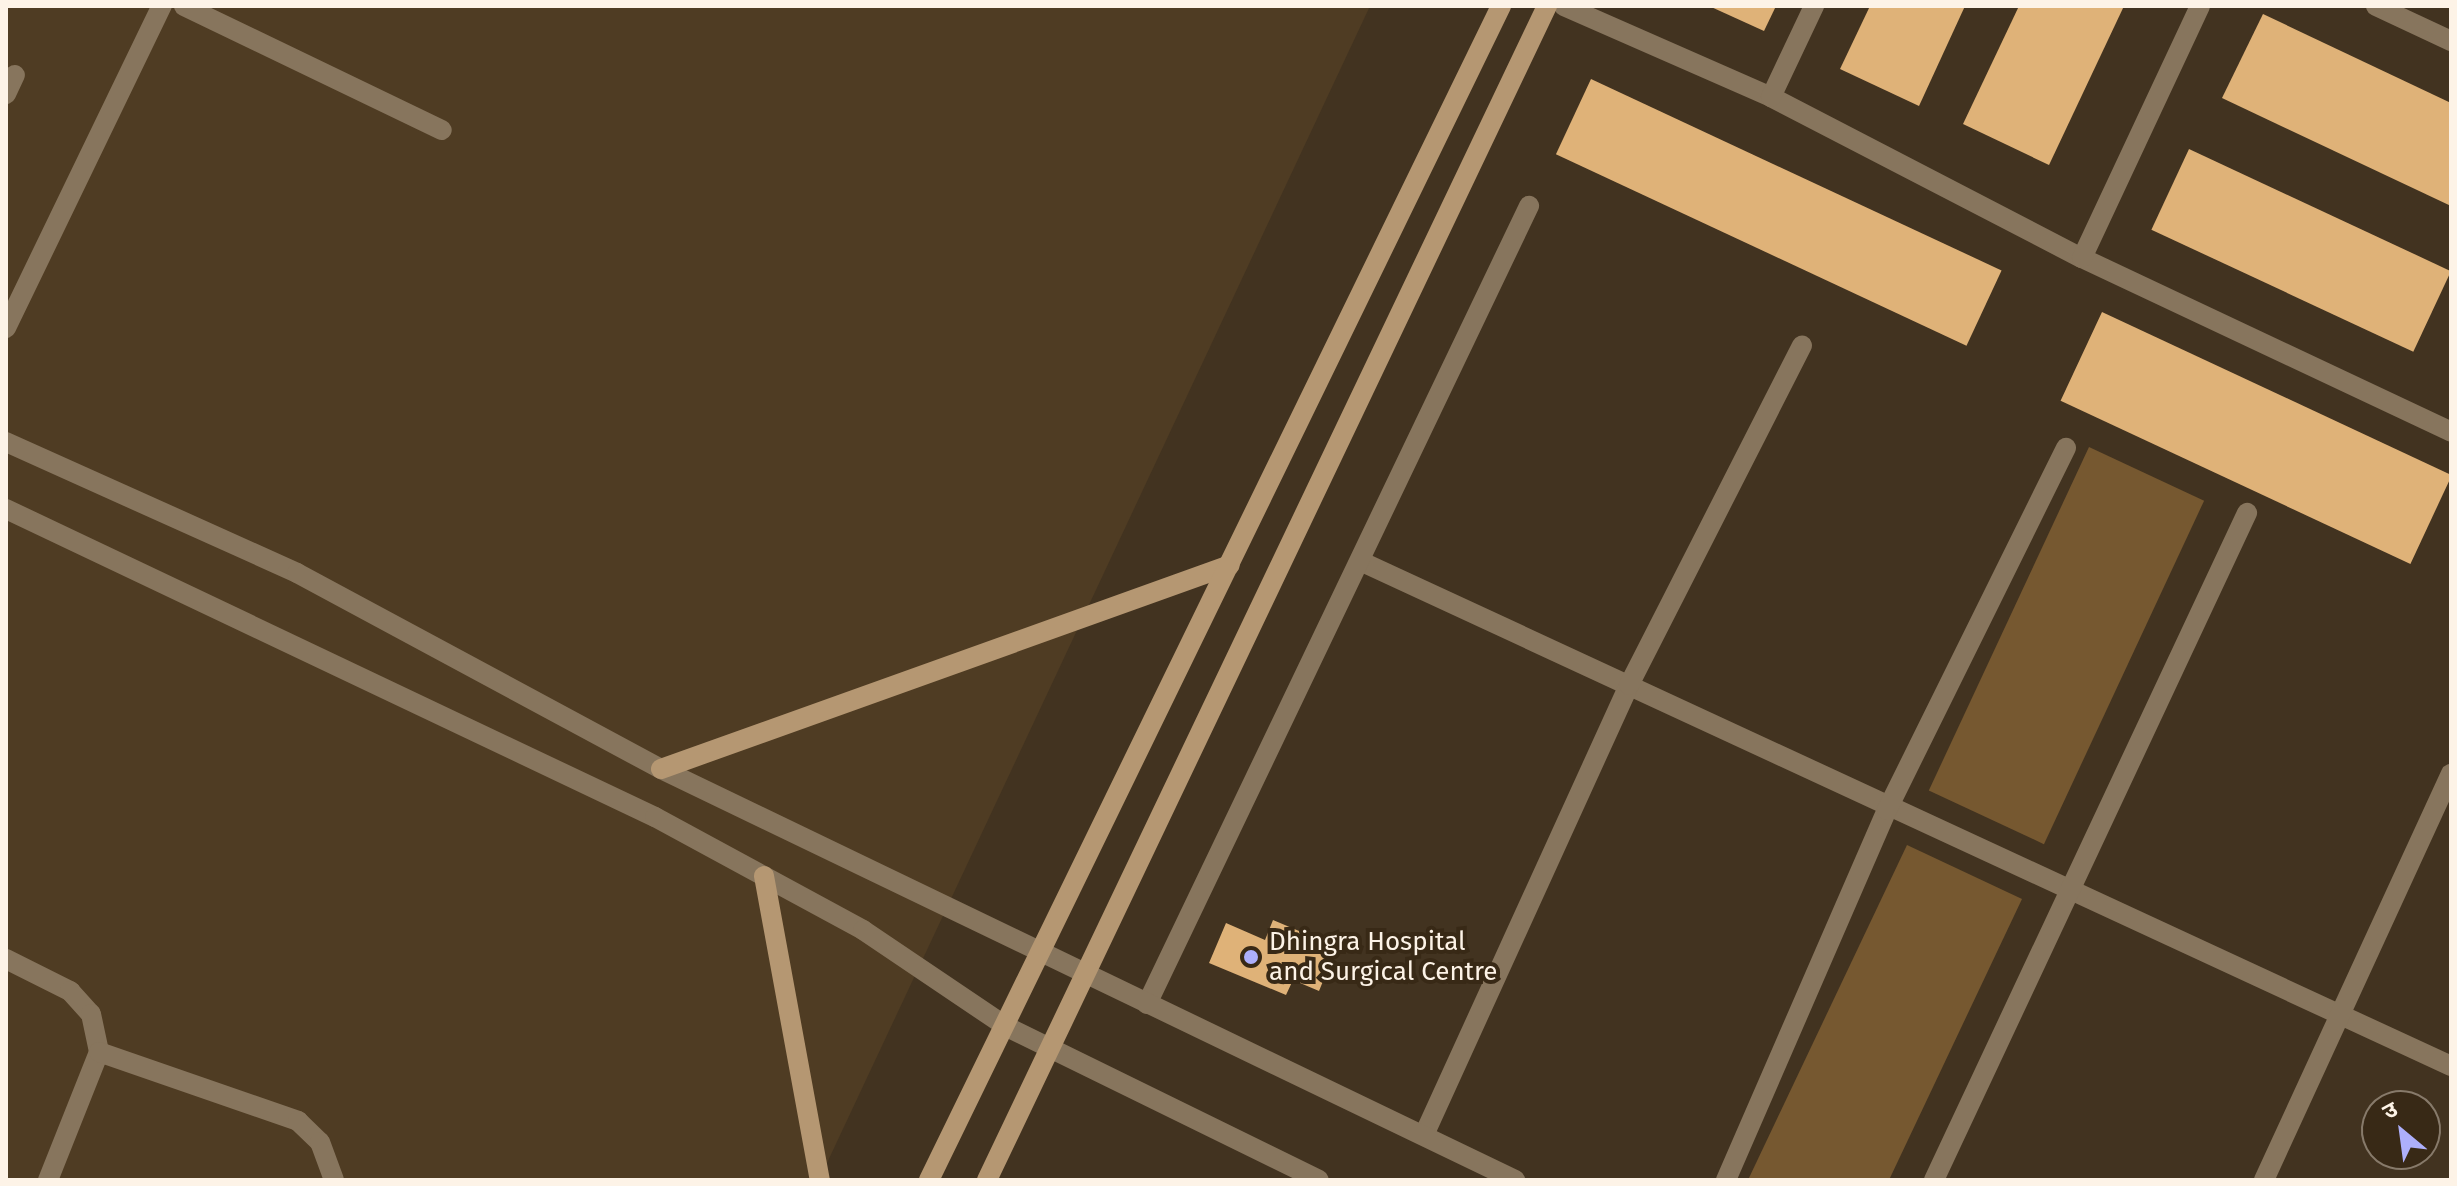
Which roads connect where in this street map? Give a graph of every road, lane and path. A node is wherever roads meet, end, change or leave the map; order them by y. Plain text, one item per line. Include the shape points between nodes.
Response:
1 (162, 6) edge
2 (184, 6) edge
3 (1501, 6) edge
4 (1547, 6) edge
5 (1564, 6) edge
6 (1814, 6) edge
7 (2200, 6) edge
8 (2376, 6) edge
9 (2451, 41) edge
10 (1771, 97) junction
11 (442, 130) dead end
12 (1529, 206) dead end
13 (2082, 258) junction
14 (6, 328) edge
15 (1802, 345) dead end
16 (2451, 432) edge
17 (6, 442) edge
18 (2066, 448) dead end
19 (6, 509) edge
20 (2247, 513) dead end
21 (1360, 561) junction
22 (1230, 565) junction
23 (1629, 685) junction
24 (661, 769) junction
25 (2451, 774) edge
26 (1887, 810) junction
27 (764, 876) junction
28 (2067, 892) junction
29 (1040, 957) junction
30 (6, 959) edge
31 (1089, 978) junction
32 (1147, 1004) junction
33 (2338, 1014) junction
34 (1007, 1027) junction
35 (1053, 1051) junction
36 (99, 1052) junction
37 (2451, 1066) edge
38 (1424, 1135) junction
39 (48, 1180) edge
40 (334, 1180) edge
41 (820, 1180) edge
42 (929, 1180) edge
43 (987, 1180) edge
44 (1319, 1180) edge
45 (1515, 1180) edge
46 (1726, 1180) edge
47 (1934, 1180) edge
48 (2264, 1180) edge

1 - 14 street
2 - 11 street
3 - 22 main road
4 - 31 main road
5 - 10 street
6 - 10 street
7 - 13 street
8 - 9 street
10 - 13 street
12 - 21 street
13 - 16 street
15 - 23 street
17 - 24 street via 297,573
18 - 26 street
19 - 27 street
20 - 28 street
21 - 23 street
21 - 32 street
22 - 24 main road
22 - 29 main road
23 - 26 street
23 - 38 street
24 - 29 street
25 - 33 street
26 - 28 street
26 - 46 street
27 - 34 street via 863,930
27 - 41 main road
28 - 33 street
28 - 47 street
29 - 31 street
29 - 34 main road
30 - 36 street via 70,991 91,1014
31 - 32 street
31 - 35 main road
32 - 38 street
33 - 37 street
33 - 48 street
34 - 35 street
34 - 42 main road
35 - 43 main road
35 - 44 street
36 - 39 street
36 - 40 street via 298,1121 320,1142
38 - 45 street

